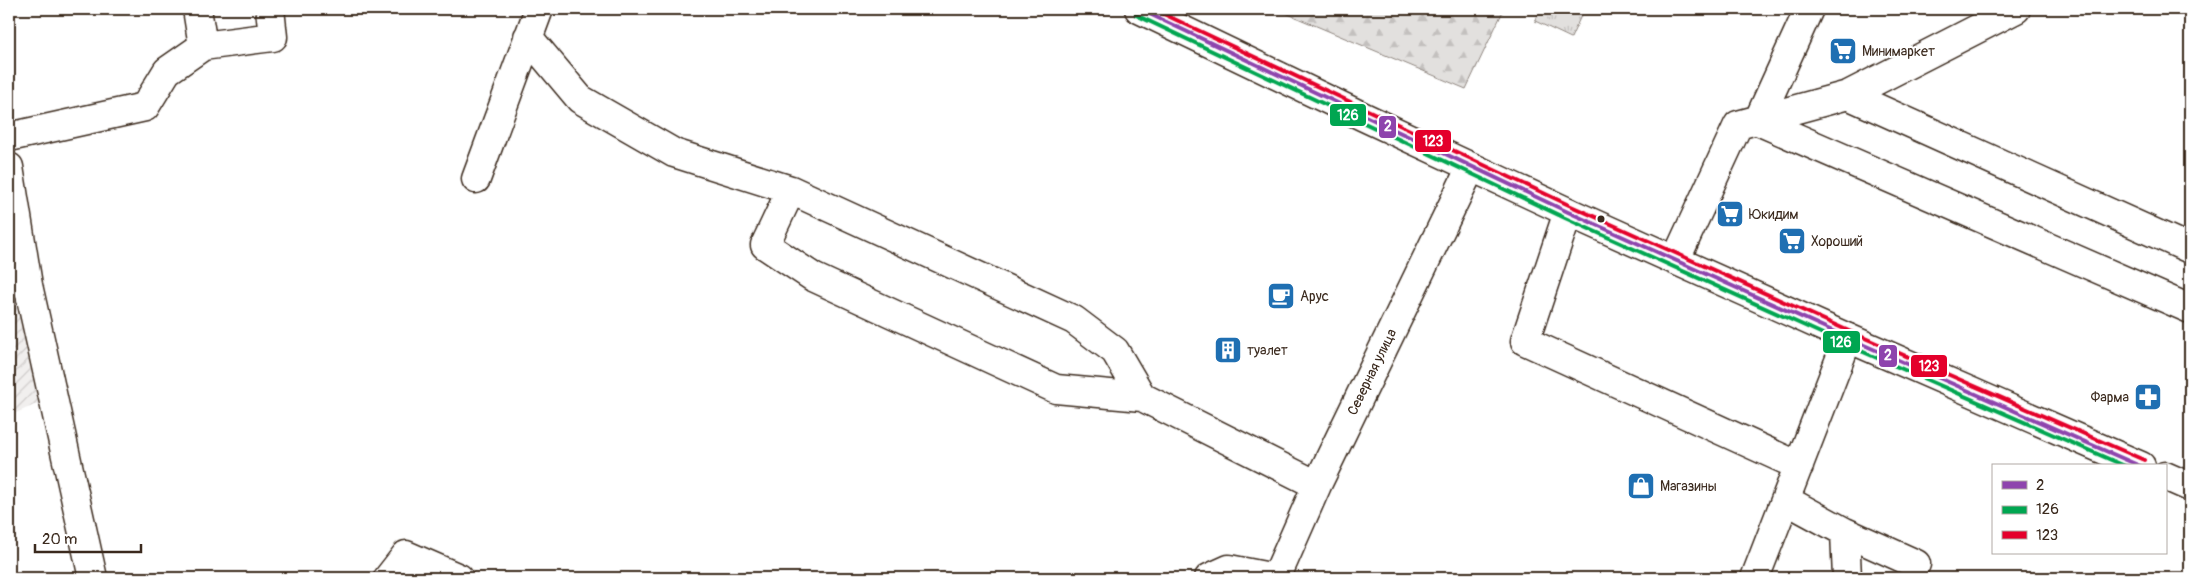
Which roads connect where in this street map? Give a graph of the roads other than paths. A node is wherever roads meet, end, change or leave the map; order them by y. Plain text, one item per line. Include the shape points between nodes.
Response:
1 (197, 9) edge
2 (270, 9) edge
3 (539, 9) edge
4 (1139, 9) edge
5 (1809, 9) edge
6 (2016, 9) edge
7 (528, 37) junction
8 (203, 46) junction
9 (1848, 96) junction
10 (1758, 121) junction
11 (9, 137) edge
12 (9, 167) edge
13 (1471, 167) junction
14 (476, 179) dead end
15 (791, 190) junction
16 (1568, 212) junction
17 (2190, 249) edge
18 (1676, 259) junction
19 (2190, 309) edge
20 (1848, 338) junction
21 (1142, 397) junction
22 (2136, 464) edge
23 (1799, 466) junction
24 (2166, 476) edge
25 (1317, 486) junction
26 (2190, 487) edge
27 (1786, 500) junction
28 (1845, 532) junction
29 (1916, 564) dead end
30 (93, 578) edge
31 (388, 578) edge
32 (459, 578) edge
33 (1209, 578) edge
34 (1275, 578) edge
35 (1755, 578) edge
36 (1848, 578) edge

1 - 8 main road
2 - 8 main road via 273,37
3 - 7 main road
4 - 13 main road
5 - 10 main road
6 - 9 main road
7 - 14 main road
7 - 15 main road via 580,99 588,104 674,153
8 - 11 main road via 167,71 144,106
9 - 10 main road
9 - 17 main road
10 - 18 main road via 1738,125
10 - 19 main road
12 - 30 main road via 28,285
13 - 16 main road
13 - 25 main road, Северная улица
15 - 21 main road via 1074,320 1115,351
15 - 21 main road via 765,245 813,277 1056,389
16 - 18 main road
16 - 23 main road via 1525,341
18 - 20 main road
20 - 22 main road
20 - 23 main road
21 - 25 main road
23 - 27 main road
24 - 26 main road
25 - 34 main road, Северная улица
27 - 28 main road
27 - 35 main road
28 - 29 main road
28 - 36 main road
31 - 32 main road via 406,555
33 - 34 main road via 1229,569

